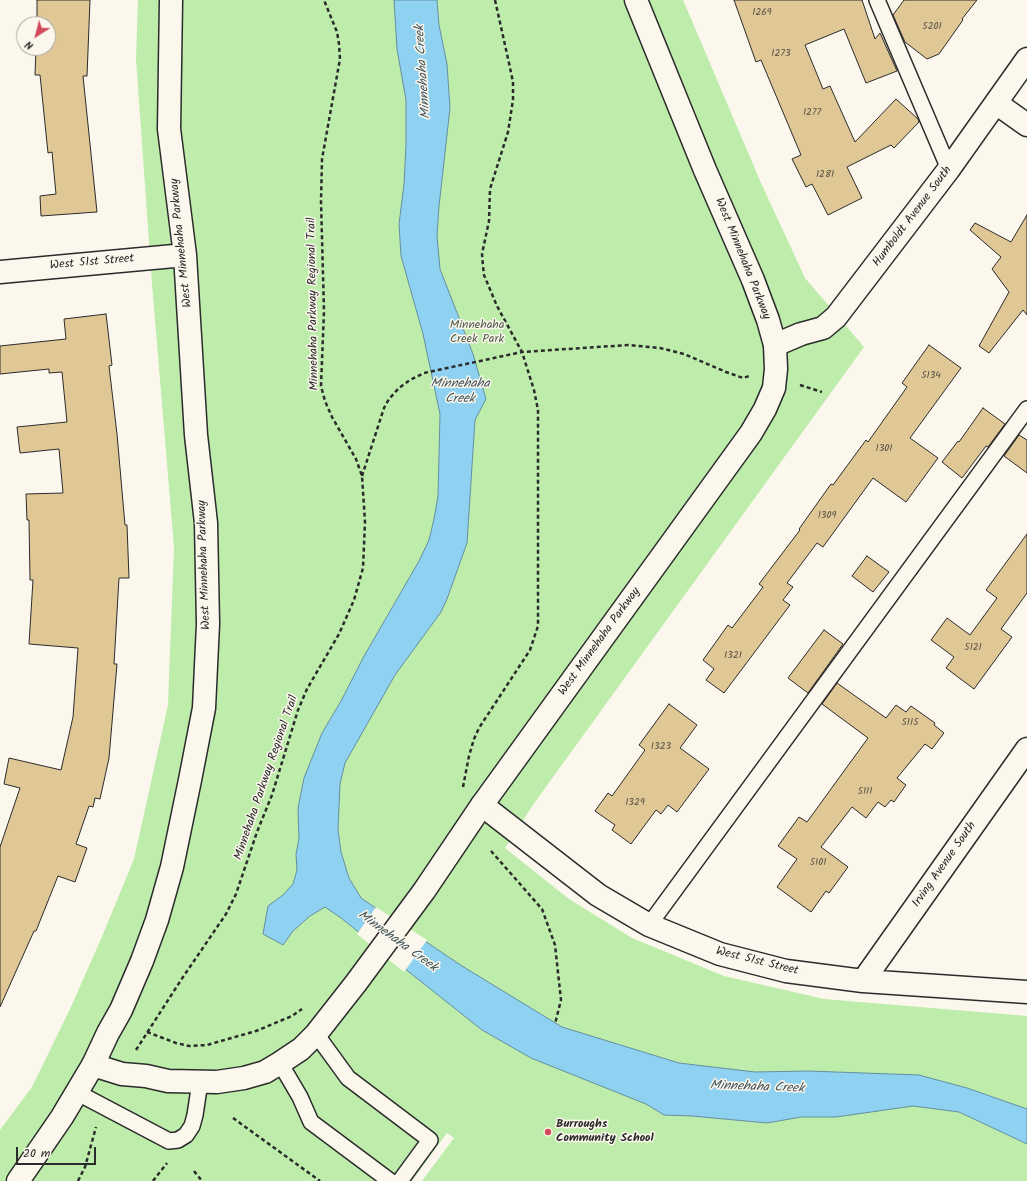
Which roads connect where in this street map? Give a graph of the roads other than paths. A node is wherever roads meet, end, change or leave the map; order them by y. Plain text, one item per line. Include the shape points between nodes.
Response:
1 (171, 0) edge
2 (636, 0) edge
3 (877, 0) edge
4 (1027, 59) edge
5 (996, 103) junction
6 (1027, 125) edge
7 (949, 169) junction
8 (185, 255) junction
9 (0, 272) edge
10 (775, 345) junction
11 (1027, 409) edge
12 (1027, 749) edge
13 (482, 805) junction
14 (649, 925) junction
15 (863, 980) junction
16 (1027, 992) edge
17 (316, 1034) junction
18 (280, 1063) junction
19 (93, 1066) junction
20 (200, 1082) junction
21 (76, 1092) junction
22 (18, 1181) edge
23 (390, 1181) edge
24 (400, 1181) edge

1 - 8 street, West Minnehaha Parkway via 169,129
2 - 10 street, West Minnehaha Parkway via 753,280
3 - 7 lane
4 - 5 street, Humboldt Avenue South
5 - 6 street
5 - 7 street, Humboldt Avenue South
7 - 10 street, Humboldt Avenue South via 836,317 823,328
8 - 9 street, West 51st Street
8 - 19 street, West Minnehaha Parkway via 196,435 206,523 208,624 204,708 172,867 157,920 121,1010
10 - 13 street, West Minnehaha Parkway via 774,388 751,432
11 - 14 lane
12 - 15 street, Irving Avenue South
13 - 14 street, West 51st Street via 598,895
13 - 17 street, West Minnehaha Parkway via 424,891
14 - 15 street, West 51st Street via 720,954 786,971
15 - 16 street, West 51st Street
17 - 18 street, West Minnehaha Parkway
17 - 24 lane via 348,1078 430,1140
18 - 20 street, West Minnehaha Parkway via 265,1072 244,1078
18 - 23 lane via 311,1122
19 - 20 street, West Minnehaha Parkway via 122,1074 168,1081
19 - 21 street, West Minnehaha Parkway
20 - 21 lane via 192,1126 186,1135 178,1140 169,1141
21 - 22 street, West Minnehaha Parkway

